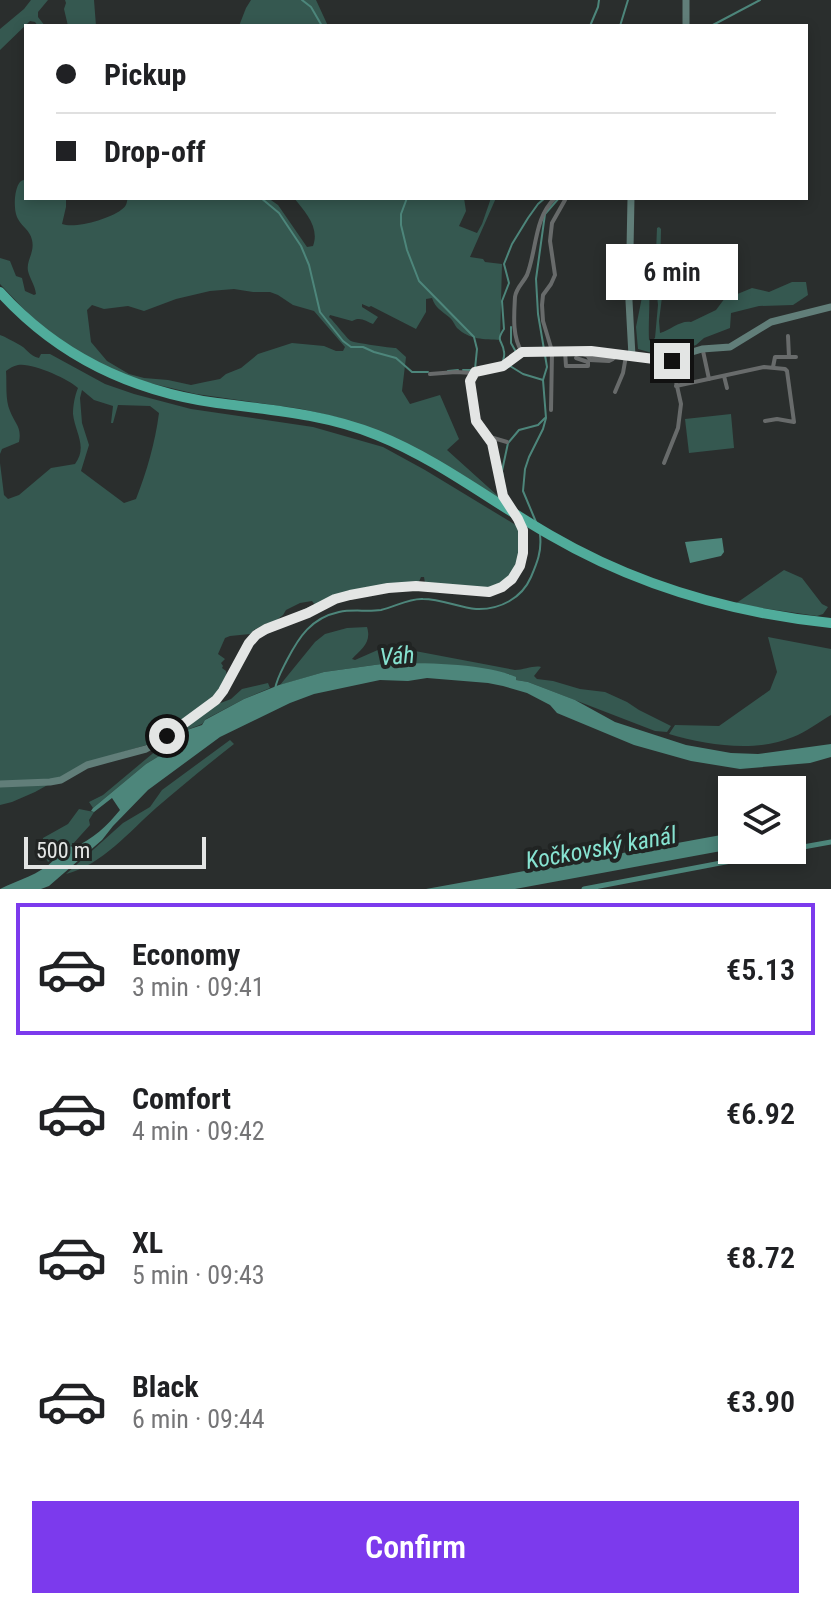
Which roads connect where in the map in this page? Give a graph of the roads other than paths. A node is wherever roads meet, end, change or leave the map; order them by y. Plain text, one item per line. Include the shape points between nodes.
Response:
1 (686, 0) edge
2 (686, 24) edge
3 (553, 200) edge
4 (565, 200) dead end
5 (631, 200) edge
6 (0, 292) edge
7 (0, 299) edge
8 (831, 307) edge
9 (788, 336) dead end
10 (702, 349) junction
11 (547, 351) junction
12 (565, 351) junction
13 (522, 352) junction
14 (576, 353) junction
15 (587, 355) junction
16 (624, 356) junction
17 (789, 357) junction
18 (796, 357) dead end
19 (654, 359) junction
20 (671, 359) junction
21 (576, 365) junction
22 (773, 367) junction
23 (673, 368) junction
24 (430, 374) dead end
25 (472, 376) junction
26 (724, 376) junction
27 (709, 379) junction
28 (676, 386) junction
29 (727, 388) dead end
30 (615, 392) dead end
31 (551, 410) dead end
32 (765, 421) dead end
33 (487, 436) junction
34 (507, 442) dead end
35 (395, 445) junction
36 (664, 463) dead end
37 (432, 465) junction
38 (593, 561) junction
39 (831, 626) edge
40 (0, 784) edge

1 - 2 main road
3 - 13 street via 540,220 527,273 515,295 514,335
4 - 11 street via 552,223 555,275 543,295
5 - 16 main road
6 - 35 highway via 53,341 126,381 190,398 318,417
7 - 35 highway via 62,352 130,387 189,403 317,421
8 - 10 main road via 771,322 731,346
9 - 17 street
10 - 20 main road
10 - 27 street
11 - 12 main road
11 - 13 main road
11 - 31 street
12 - 14 main road
12 - 21 street via 566,366
13 - 25 main road via 503,366
14 - 15 main road
14 - 21 street
15 - 16 main road
15 - 21 street via 588,366
16 - 19 main road
16 - 30 street
17 - 18 street
17 - 22 street via 775,357
19 - 20 main road
19 - 23 street
20 - 23 street
22 - 26 street
22 - 32 street via 787,371 794,422
23 - 28 street
24 - 25 street
25 - 33 main road via 476,421
26 - 27 street
26 - 29 street
27 - 28 street
28 - 36 street via 681,404 678,428
33 - 34 street
33 - 40 main road via 503,496 524,537 520,566 505,585 486,592 398,587 335,599 256,635 216,700 156,744 87,765 61,780
35 - 37 highway
37 - 38 highway
37 - 38 highway via 525,527
38 - 39 highway via 642,584 718,608

